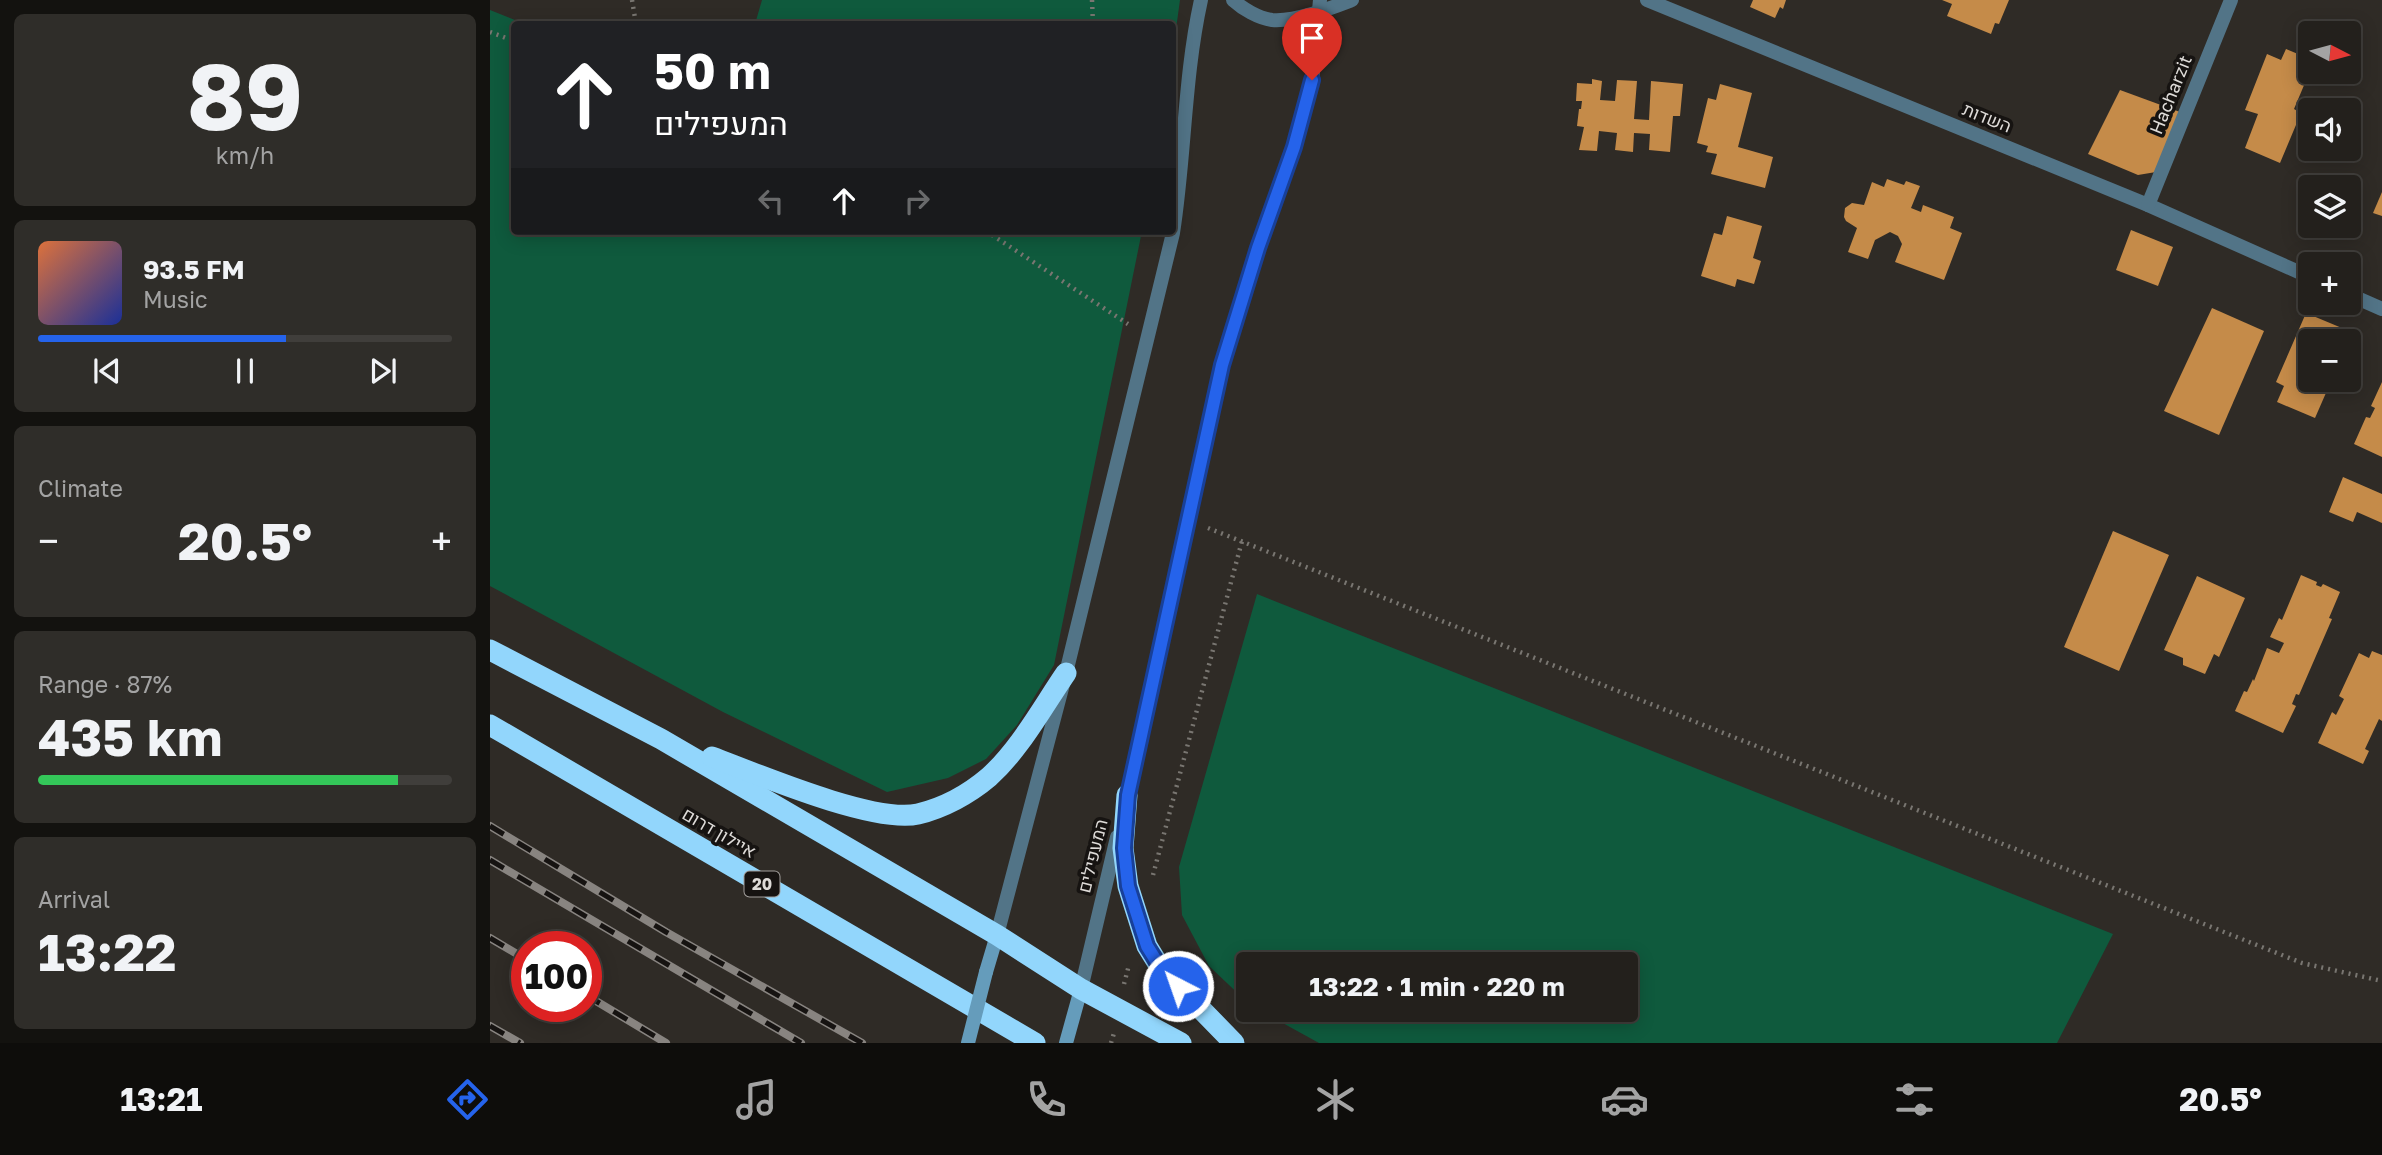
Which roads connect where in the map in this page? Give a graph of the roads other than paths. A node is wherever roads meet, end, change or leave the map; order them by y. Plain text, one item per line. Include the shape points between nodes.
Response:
1 (1201, 0) edge
2 (1233, 0) edge
3 (1352, 0) edge
4 (1647, 0) edge
5 (2231, 0) edge
6 (1320, 6) edge
7 (2148, 205) junction
8 (1176, 216) edge
9 (1172, 235) edge
10 (2298, 272) edge
11 (2361, 300) edge
12 (2382, 309) edge
13 (490, 649) edge
14 (1066, 673) junction
15 (490, 724) edge
16 (661, 739) junction
17 (1128, 795) junction
18 (997, 935) junction
19 (1081, 989) junction
20 (968, 1043) edge
21 (1035, 1043) edge
22 (1066, 1043) edge
23 (1181, 1043) edge
24 (1234, 1043) edge

1 - 8 street
2 - 6 street via 1273,20
3 - 6 street
4 - 7 street, השדות
5 - 7 street, Hacharzit
6 - 17 street, המעפילים via 1306,104 1222,365
7 - 10 street, השדות
9 - 14 street
11 - 12 street
13 - 16 highway
14 - 16 highway via 1016,746 989,776 964,795 916,814 890,814 832,800
14 - 18 street
15 - 21 highway, איילון דרום / 20
16 - 18 highway
17 - 19 street, המעפילים
17 - 24 highway via 1124,848 1128,886 1147,946 1160,967
18 - 19 highway
18 - 20 main road, bridge
19 - 22 main road
19 - 23 highway

